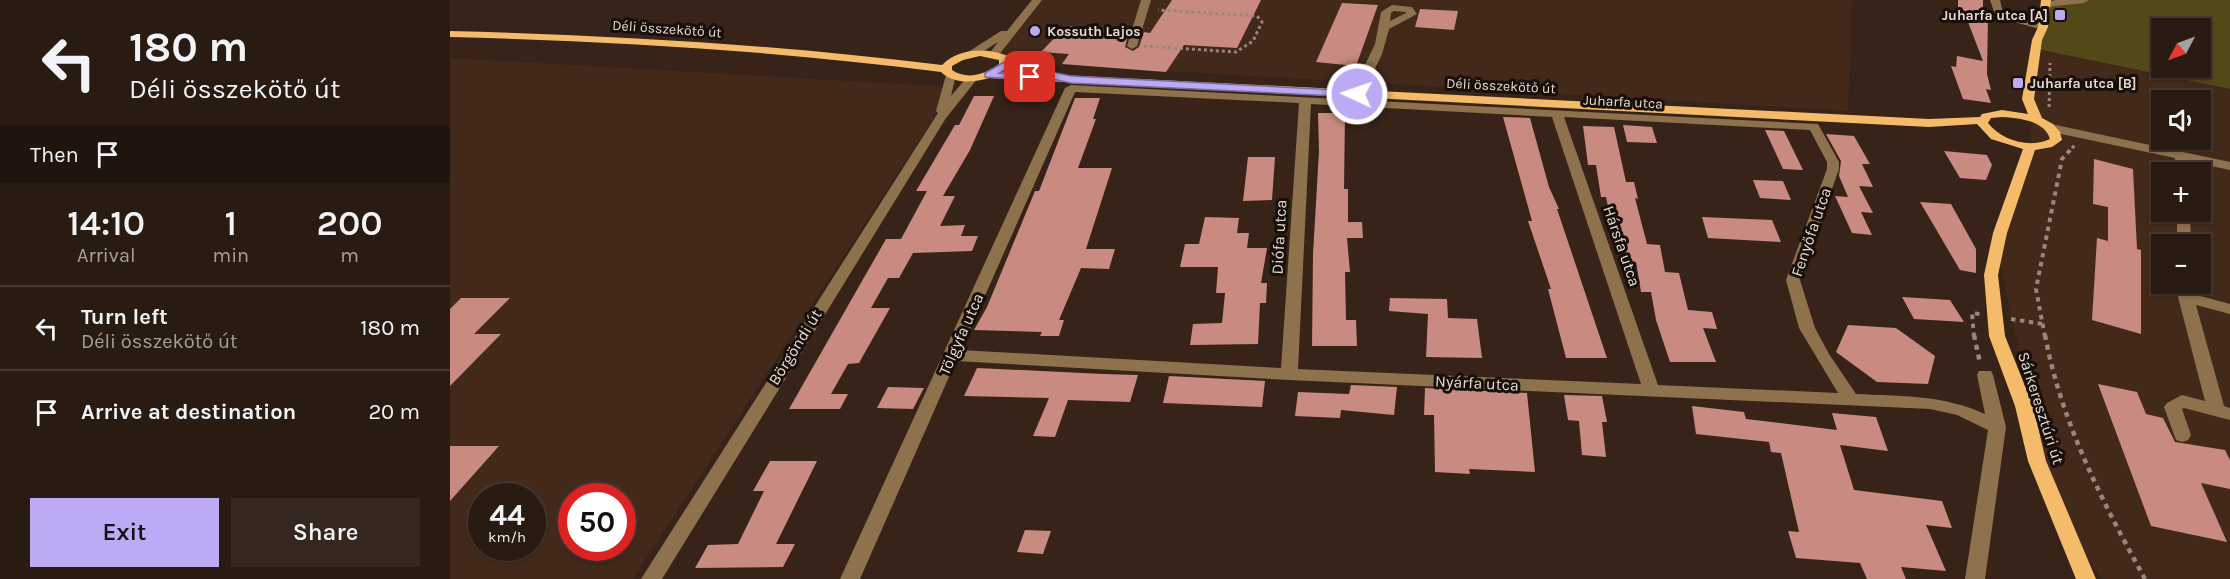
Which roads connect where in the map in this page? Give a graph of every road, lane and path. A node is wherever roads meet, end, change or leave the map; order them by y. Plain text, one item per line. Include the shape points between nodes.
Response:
1 (1037, 0) edge
2 (1995, 0) edge
3 (2084, 0) edge
4 (2046, 2) edge
5 (1144, 4) edge
6 (1386, 27) dead end
7 (2043, 27) junction
8 (1013, 28) junction
9 (450, 34) edge
10 (1132, 46) joint
11 (972, 54) junction
12 (994, 54) junction
13 (955, 59) junction
14 (881, 60) junction
15 (1004, 65) junction
16 (949, 72) junction
17 (989, 75) junction
18 (972, 78) junction
19 (1071, 84) junction
20 (1357, 94) junction
21 (2028, 99) junction
22 (1305, 101) junction
23 (1557, 113) junction
24 (2006, 113) junction
25 (940, 117) junction
26 (1982, 120) junction
27 (2037, 121) junction
28 (1929, 123) junction
29 (1814, 127) joint
30 (1989, 132) junction
31 (2053, 134) junction
32 (2013, 142) junction
33 (2031, 146) junction
34 (2181, 155) junction
35 (2062, 159) dead end
36 (2181, 162) edge
37 (2230, 166) edge
38 (2020, 173) junction
39 (2187, 294) edge
40 (2195, 294) edge
41 (2230, 309) edge
42 (952, 355) junction
43 (1289, 374) junction
44 (1985, 375) dead end
45 (1652, 391) junction
46 (1851, 399) junction
47 (2223, 412) edge
48 (1997, 427) junction
49 (2182, 435) dead end
50 (651, 579) edge
51 (850, 579) edge
52 (1975, 579) edge
53 (2086, 579) edge
54 (2145, 579) edge

1 - 8 street
2 - 7 street via 1999,15
3 - 4 street
4 - 7 main road
5 - 10 street
5 - 10 path via 1257,16 1262,22 1257,38 1248,48 1236,52
6 - 20 street via 1377,57
7 - 21 main road via 2037,40
8 - 11 street
8 - 12 street
9 - 14 main road, Déli összekötő út via 642,42
11 - 12 main road, Déli összekötő út
11 - 13 main road, Déli összekötő út
12 - 15 main road via 1004,58
13 - 14 main road, Déli összekötő út
13 - 16 main road
14 - 16 main road, Déli összekötő út
15 - 17 main road
15 - 19 main road, Déli összekötő út
16 - 18 main road, Déli összekötő út
16 - 25 street, Börgöndi út
17 - 18 main road, Déli összekötő út
17 - 19 main road, Déli összekötő út
18 - 25 street, Börgöndi út
19 - 20 main road, Déli összekötő út
19 - 22 street, Juharfa utca
19 - 42 street, Tölgyfa utca
20 - 28 main road, Déli összekötő út
21 - 24 main road
21 - 27 main road
22 - 23 street, Juharfa utca
22 - 43 street, Diófa utca
23 - 29 street, Juharfa utca
23 - 45 street, Hársfa utca
24 - 26 main road, Déli összekötő út
24 - 27 main road
25 - 50 street, Börgöndi út
26 - 28 main road, Déli összekötő út
26 - 30 main road
27 - 31 main road
28 - 30 main road, Déli összekötő út
29 - 46 street, Fenyőfa utca via 1833,169 1794,287 1812,340
30 - 32 main road, Déli összekötő út
31 - 33 main road via 2047,145
31 - 34 street via 2121,142
32 - 33 main road, Déli összekötő út
32 - 38 main road
33 - 38 main road, Sárkeresztúri út
34 - 36 street
34 - 37 street
35 - 54 path via 2036,289 2049,358 2073,434
38 - 53 main road, Sárkeresztúri út via 1990,274 1997,336 2024,406 2043,478
39 - 47 street
40 - 41 street
42 - 43 street, Nyárfa utca
42 - 51 street, Tölgyfa utca
43 - 45 street, Nyárfa utca
44 - 48 street
45 - 46 street, Nyárfa utca
46 - 48 street, Nyárfa utca via 1930,403 1961,410
47 - 49 street via 2182,401 2173,407
48 - 52 street

